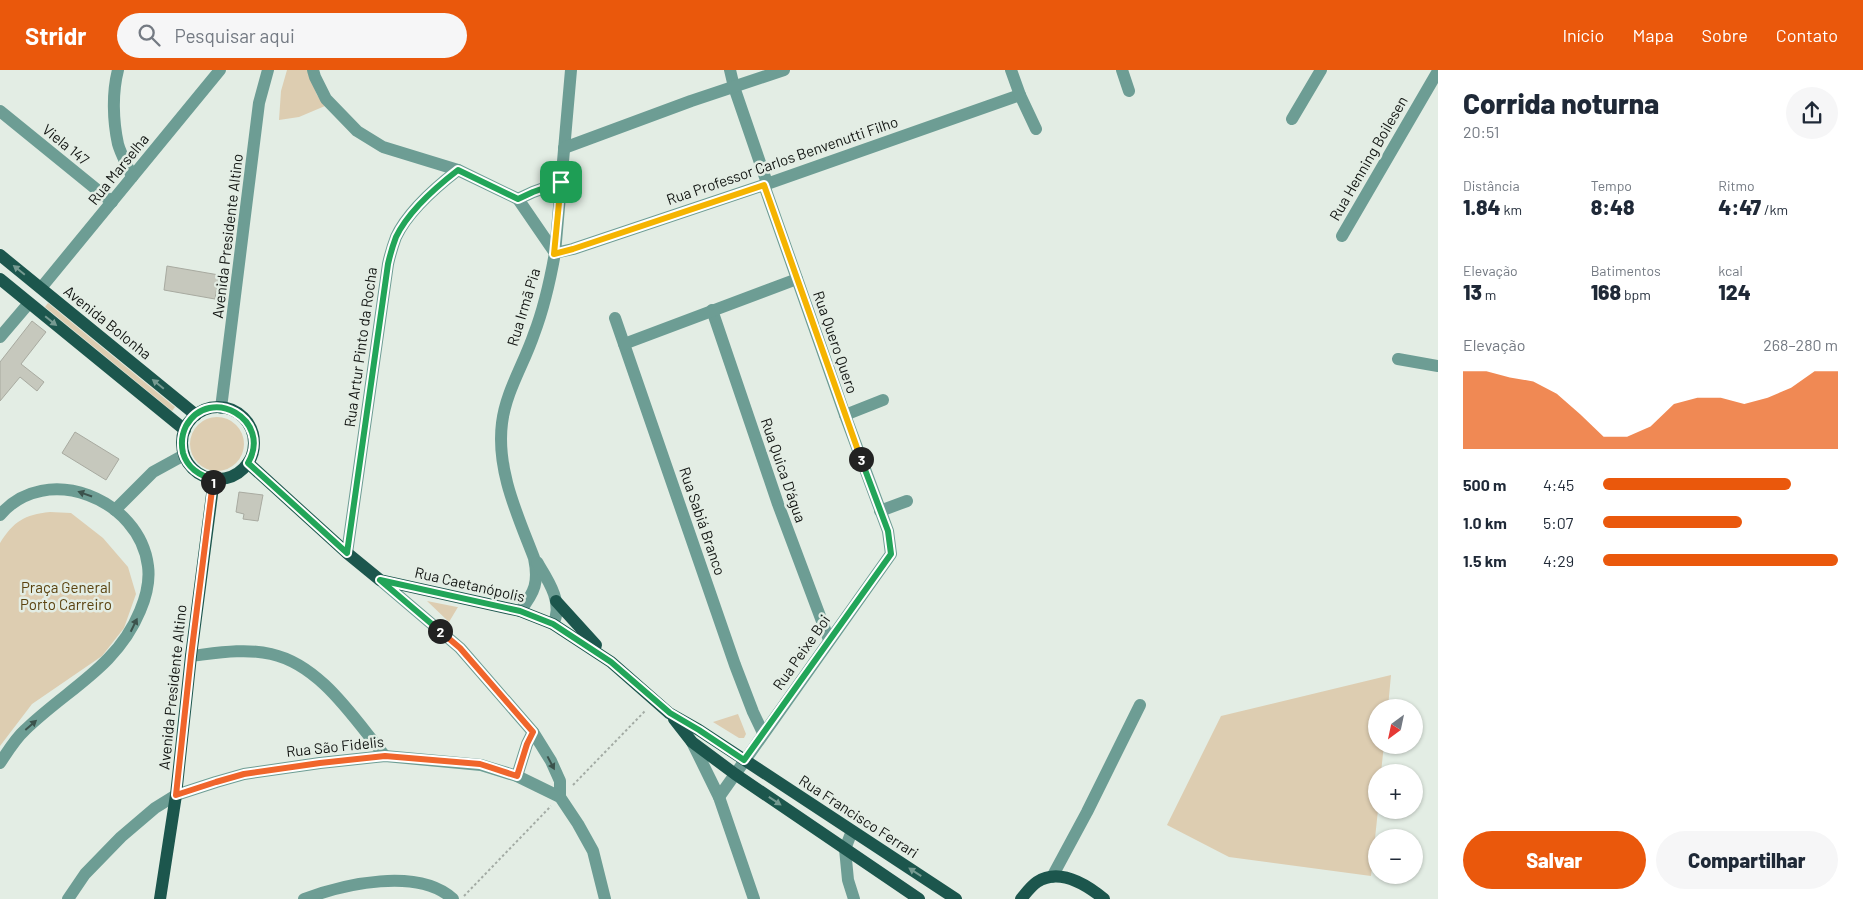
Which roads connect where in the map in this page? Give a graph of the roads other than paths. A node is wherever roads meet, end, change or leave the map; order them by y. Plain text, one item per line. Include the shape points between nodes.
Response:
1 (118, 70) edge
2 (220, 70) edge
3 (268, 70) edge
4 (313, 70) edge
5 (571, 70) edge
6 (730, 70) edge
7 (784, 70) edge
8 (1011, 70) edge
9 (1122, 70) edge
10 (1321, 70) edge
11 (1438, 71) edge
12 (734, 87) junction
13 (1129, 91) dead end
14 (1020, 95) junction
15 (0, 111) edge
16 (1292, 119) dead end
17 (1036, 129) dead end
18 (564, 148) junction
19 (458, 170) junction
20 (132, 177) junction
21 (561, 182) junction
22 (766, 184) junction
23 (518, 199) junction
24 (112, 202) junction
25 (1342, 236) dead end
26 (554, 254) junction
27 (0, 255) edge
28 (0, 279) edge
29 (797, 279) junction
30 (41, 288) junction
31 (29, 303) junction
32 (712, 310) junction
33 (615, 318) dead end
34 (0, 338) edge
35 (624, 344) junction
36 (1398, 359) dead end
37 (1438, 366) edge
38 (883, 400) dead end
39 (221, 408) junction
40 (196, 415) junction
41 (845, 415) junction
42 (185, 430) junction
43 (184, 455) junction
44 (248, 463) junction
45 (214, 479) junction
46 (908, 501) dead end
47 (115, 510) junction
48 (880, 511) junction
49 (0, 515) edge
50 (347, 553) junction
51 (534, 558) junction
52 (886, 563) joint
53 (380, 580) junction
54 (556, 601) junction
55 (520, 611) junction
56 (553, 624) junction
57 (829, 640) junction
58 (191, 656) junction
59 (611, 662) junction
60 (1140, 705) dead end
61 (670, 713) junction
62 (533, 732) junction
63 (764, 734) junction
64 (692, 742) junction
65 (385, 756) junction
66 (744, 760) junction
67 (0, 763) edge
68 (734, 774) junction
69 (517, 776) junction
70 (176, 795) junction
71 (560, 797) junction
72 (719, 797) junction
73 (852, 831) junction
74 (845, 849) junction
75 (1052, 877) junction
76 (68, 899) edge
77 (160, 899) edge
78 (304, 899) edge
79 (453, 899) edge
80 (605, 899) edge
81 (754, 899) edge
82 (854, 899) edge
83 (919, 899) edge
84 (956, 899) edge
85 (1021, 899) edge
86 (1104, 899) edge

1 - 20 street via 114,101 116,126 119,145
2 - 20 street, Rua Marselha
3 - 39 street, Avenida Presidente Altino via 259,102
4 - 19 street via 326,99 358,131 383,146
5 - 18 street
6 - 12 street, Rua Quero Quero
7 - 12 street
8 - 14 street
9 - 13 street
10 - 16 street
11 - 25 street, Rua Henning Boilesen
12 - 18 street
12 - 22 street, Rua Quero Quero
14 - 17 street
14 - 22 street, Rua Professor Carlos Benvenutti Filho
15 - 24 street, Viela 147
18 - 21 street
19 - 23 street
19 - 50 street, Rua Artur Pinto da Rocha via 434,188 402,226 388,264
20 - 24 street, Rua Marselha
21 - 23 street
21 - 26 street
22 - 26 street, Rua Professor Carlos Benvenutti Filho
22 - 29 street, Rua Quero Quero
23 - 26 street, Rua Irmã Pia
24 - 30 street, Rua Marselha
26 - 51 street, Rua Irmã Pia via 547,294 534,336 506,399 502,424 504,472
30 -> 27 main road, Avenida Bolonha
28 - 31 main road
29 - 32 street
29 - 41 street, Rua Quero Quero
40 -> 30 main road, Avenida Bolonha
31 - 34 street
31 -> 42 main road
32 - 35 street
32 - 57 street, Rua Quica D'água via 778,504
33 - 35 street, Rua Sabiá Branco
35 - 63 street, Rua Sabiá Branco via 735,665
36 - 37 street
38 - 41 street, Rua Quero Quero
39 - 40 main road
39 - 44 main road via 241,416 250,428 253,450
40 - 42 main road
41 - 48 street, Rua Quero Quero
42 - 43 main road via 182,442
43 - 45 main road via 196,471
43 - 47 street via 153,472
44 - 45 main road via 233,476
44 - 50 main road
45 - 58 main road, Avenida Presidente Altino
46 - 48 street
47 -> 49 street via 86,494 54,489 24,496
67 -> 47 street via 25,730 104,664 133,628 146,595 148,566 140,541
48 - 52 street, Rua Quero Quero via 891,544 891,554
50 - 53 main road
51 - 54 street, Rua Irmã Pia
51 - 55 street, Rua Irmã Pia via 537,582
52 - 57 street, Rua Peixe Boi
53 - 55 main road, Rua Caetanópolis
53 - 62 street via 460,648
54 - 56 street, Rua Irmã Pia
54 - 59 main road
55 - 56 main road, Rua Caetanópolis
56 - 59 main road, Rua Caetanópolis
57 - 63 street, Rua Peixe Boi
58 - 65 street via 234,652 269,654 300,666 330,690
58 - 70 main road, Avenida Presidente Altino
59 - 61 main road, Rua Caetanópolis
60 - 75 street
61 - 64 main road, Rua Caetanópolis
61 - 66 main road, Rua Caetanópolis
62 - 69 street
62 -> 71 street via 560,781
63 - 66 street, Rua Peixe Boi
64 - 68 main road, Rua Caetanópolis
64 - 72 street, Rua Caetanópolis
65 - 69 street, Rua São Fidelis via 480,764
65 - 70 street, Rua São Fidelis via 244,774
66 - 68 street
66 - 73 main road, Rua Francisco Ferrari
68 - 72 street
68 -> 74 main road
69 - 71 street, Rua São Fidelis
70 - 76 street, Rua São Fidelis via 121,837 85,874
70 - 77 main road, Avenida Presidente Altino
71 - 80 street via 593,852
72 - 81 street, Rua Caetanópolis
73 - 74 street
84 -> 73 main road, Rua Francisco Ferrari
74 - 82 street via 848,880
74 - 83 main road
75 - 85 main road via 1038,882
75 - 86 main road via 1078,882
78 - 79 street via 339,887 399,881 433,888

